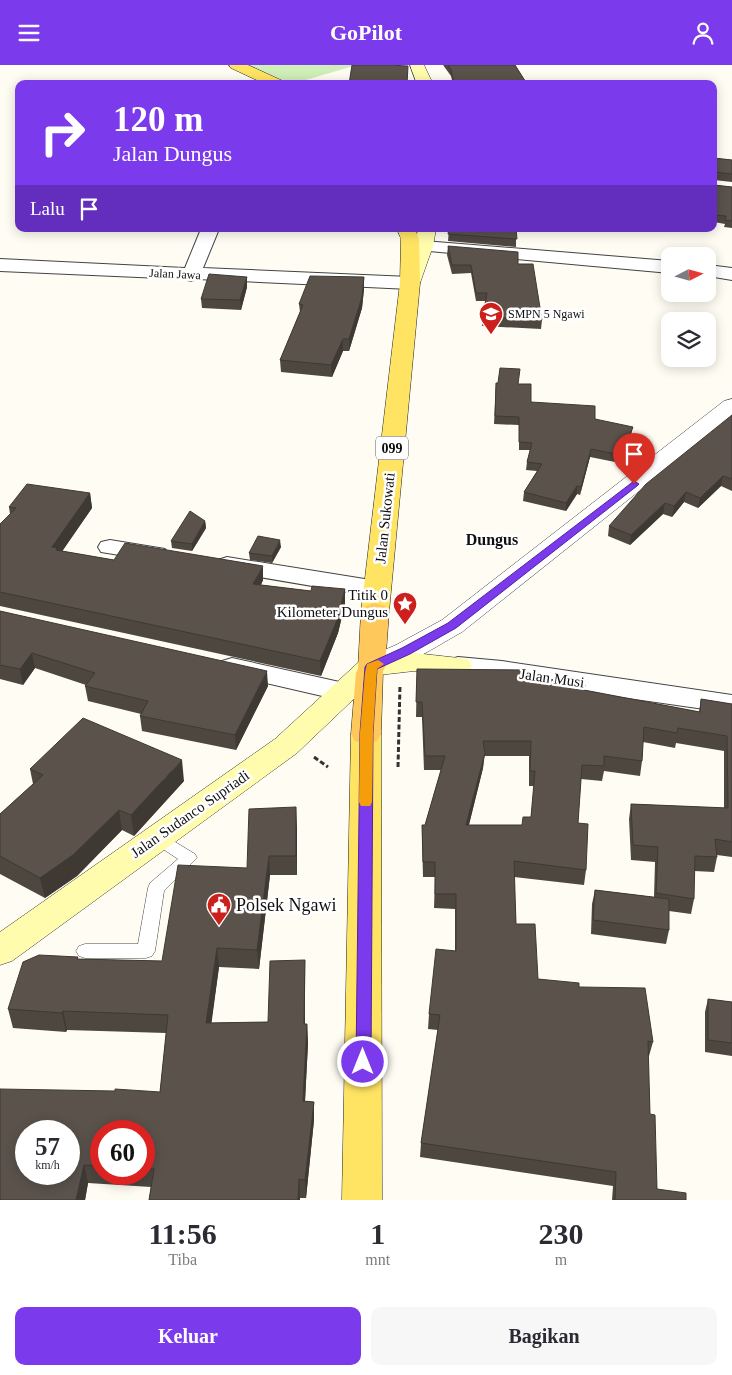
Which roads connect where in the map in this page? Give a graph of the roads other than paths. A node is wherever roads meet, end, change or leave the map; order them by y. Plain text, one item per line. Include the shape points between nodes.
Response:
1 (236, 65) edge
2 (417, 65) edge
3 (269, 80) edge
4 (423, 80) edge
5 (209, 232) edge
6 (407, 232) edge
7 (425, 237) edge
8 (0, 265) edge
9 (661, 266) edge
10 (716, 272) edge
11 (732, 274) edge
12 (192, 275) junction
13 (410, 283) junction
14 (732, 407) edge
15 (110, 547) dead end
16 (177, 557) edge
17 (205, 562) edge
18 (376, 601) junction
19 (209, 662) edge
20 (458, 666) joint
21 (371, 670) junction
22 (344, 692) junction
23 (732, 704) edge
24 (366, 733) joint
25 (157, 837) junction
26 (0, 951) edge
27 (85, 951) dead end
28 (362, 1200) edge

1 - 3 main road
2 - 4 main road
5 - 12 street
6 - 13 main road
7 - 9 street
7 - 13 main road, Jalan Sukowati / 099
8 - 12 street, Jalan Jawa
10 - 11 street
12 - 13 street, Jalan Jawa
13 - 18 main road, Jalan Sukowati / 099
14 - 21 street via 452,626
15 - 16 street
17 - 18 street
18 - 21 highway, Jalan Sukowati / 099
19 - 22 street
20 - 21 main road, Jalan Musi via 414,662
20 - 23 street, Jalan Musi
21 - 22 main road, Jalan Sudanco Supriadi
21 - 24 highway, Jalan Sukowati / 099
22 - 25 main road, Jalan Sudanco Supriadi via 286,746
24 - 28 main road, Jalan Sukowati / 099
25 - 26 main road, Jalan Sudanco Supriadi
25 - 27 lane via 189,858 156,888 146,951

